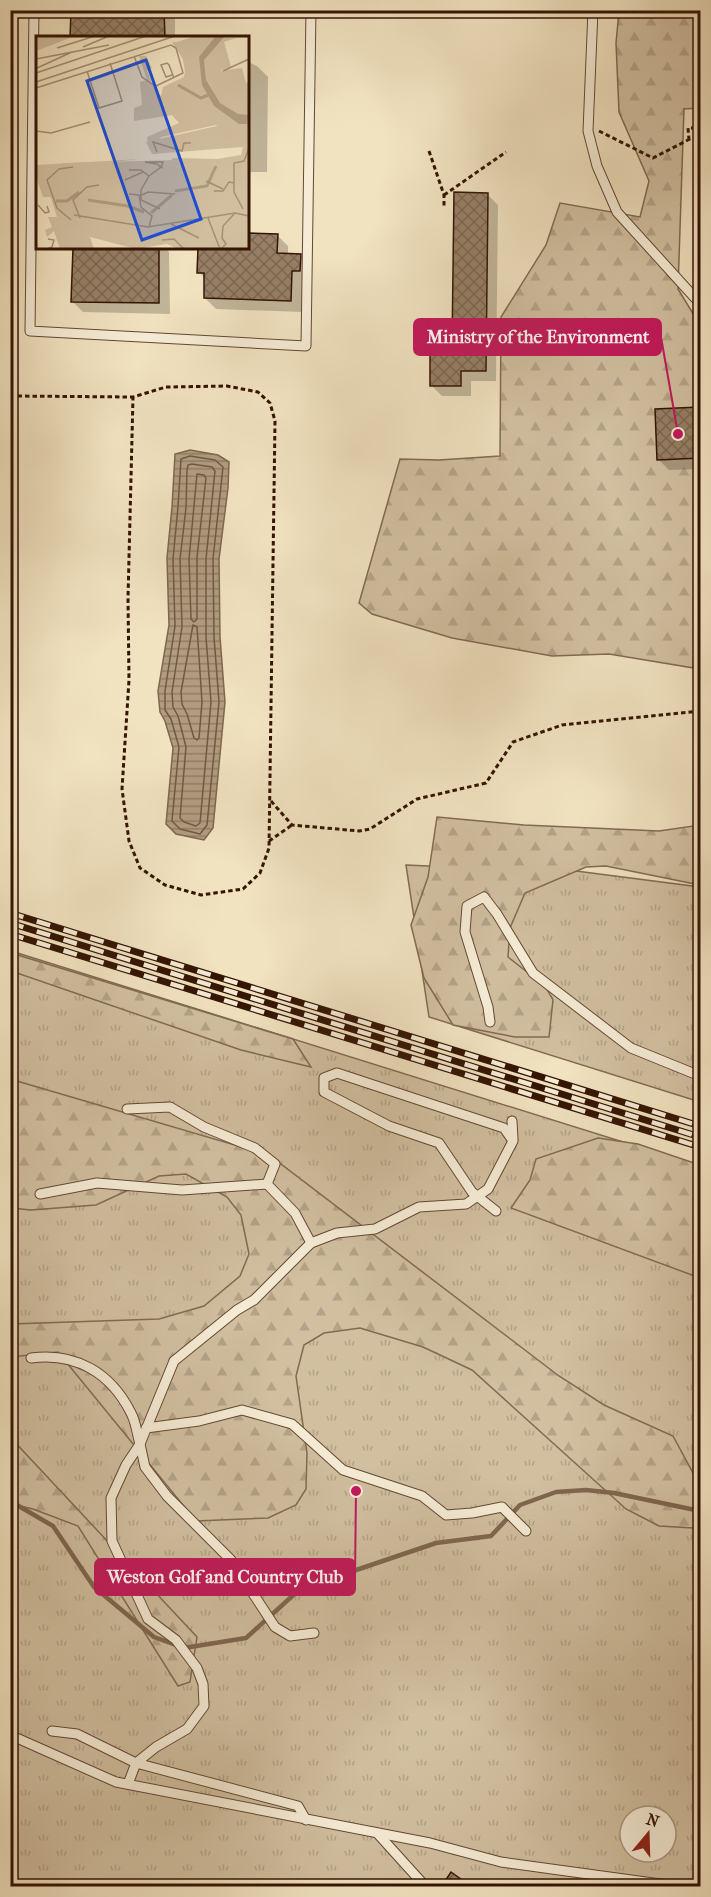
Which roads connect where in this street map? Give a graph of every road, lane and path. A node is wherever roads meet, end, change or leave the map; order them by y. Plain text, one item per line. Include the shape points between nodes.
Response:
1 (34, 10) edge
2 (310, 10) edge
3 (593, 10) edge
4 (700, 128) edge
5 (588, 131) junction
6 (429, 151) dead end
7 (506, 152) dead end
8 (444, 195) junction
9 (444, 206) dead end
10 (700, 302) edge
11 (10, 396) edge
12 (133, 397) junction
13 (700, 711) edge
14 (270, 800) junction
15 (292, 825) junction
16 (269, 841) junction
17 (490, 1022) dead end
18 (700, 1076) edge
19 (127, 1109) dead end
20 (512, 1120) dead end
21 (513, 1141) junction
22 (267, 1184) junction
23 (40, 1194) dead end
24 (477, 1196) junction
25 (496, 1210) dead end
26 (311, 1243) junction
27 (31, 1358) dead end
28 (146, 1428) junction
29 (140, 1444) junction
30 (525, 1531) dead end
31 (314, 1633) dead end
32 (52, 1731) dead end
33 (10, 1735) edge
34 (136, 1763) junction
35 (128, 1785) junction
36 (306, 1820) junction
37 (378, 1834) junction
38 (425, 1887) edge
39 (675, 1887) edge

1 - 2 lane via 30,331 306,346
3 - 5 lane
4 - 5 path via 688,128 689,139 653,158 602,131
5 - 10 lane via 597,166 617,212
6 - 8 path
7 - 8 path
8 - 9 path
11 - 12 path
12 - 14 path via 166,387 227,386 258,392 270,403 275,421
12 - 16 path via 129,680 122,789 129,841 140,868 165,885 201,895 243,889 260,873
13 - 15 path via 562,725 513,742 486,783 417,799 370,829
14 - 15 path
14 - 16 path
15 - 16 path
17 - 18 lane via 465,932 467,906 484,897 533,973 631,1048
19 - 22 lane via 170,1107 204,1127 255,1148 275,1164
20 - 21 lane
21 - 24 lane via 488,1189
21 - 24 lane via 504,1128 377,1085 337,1073 324,1078 324,1092 389,1126 439,1143
22 - 23 lane via 182,1190 97,1183
22 - 26 lane via 295,1213
24 - 25 lane
24 - 26 lane via 465,1204 418,1207 375,1228 337,1233
26 - 28 lane via 254,1300 174,1361
27 - 29 lane via 78,1361 108,1380 132,1413
28 - 29 lane
28 - 30 lane via 242,1410 292,1424 343,1470 422,1496 446,1515 502,1507
29 - 31 lane via 145,1467 167,1496 231,1560 275,1627 290,1636
29 - 34 lane via 111,1498 111,1541 148,1619 176,1640 197,1668 204,1706 187,1729
32 - 34 lane via 78,1734
33 - 35 lane
34 - 35 lane
34 - 36 lane via 298,1806
35 - 36 lane
36 - 37 lane
37 - 38 lane
37 - 39 lane via 501,1862

